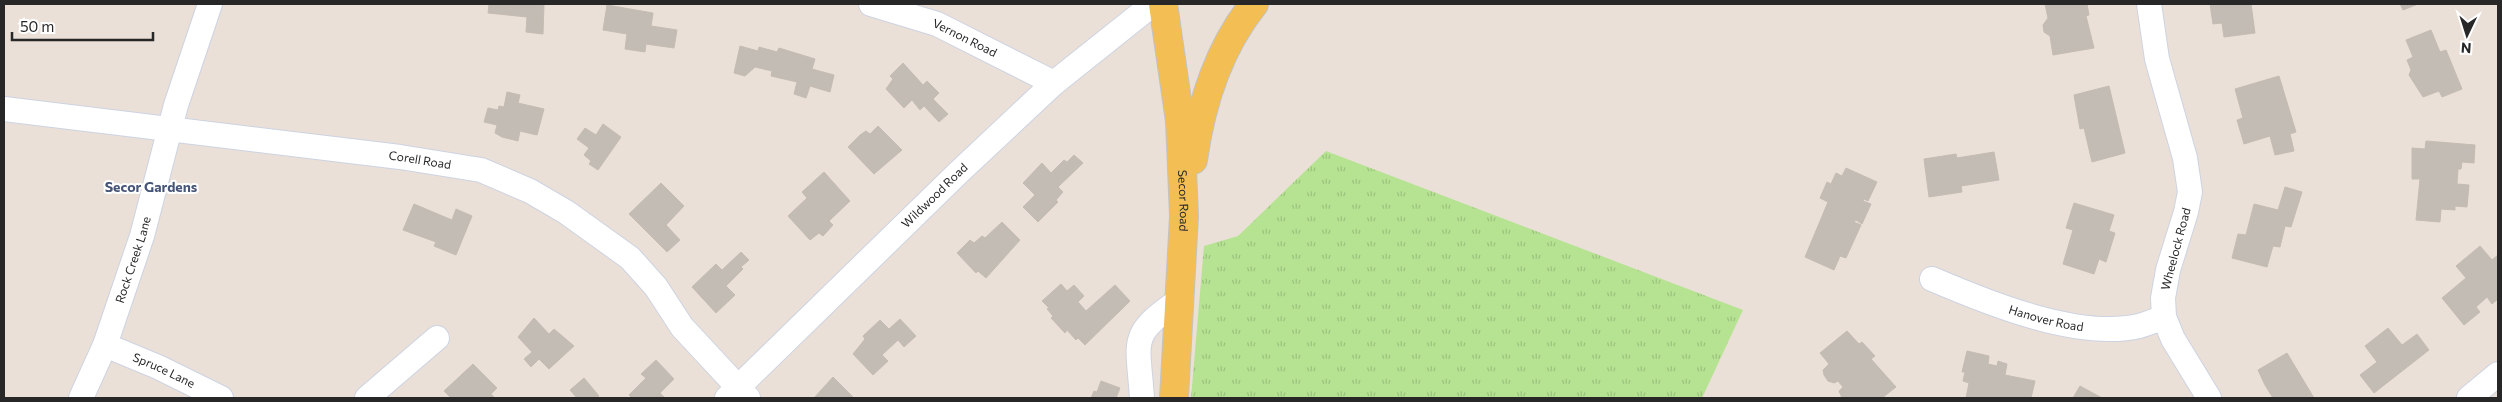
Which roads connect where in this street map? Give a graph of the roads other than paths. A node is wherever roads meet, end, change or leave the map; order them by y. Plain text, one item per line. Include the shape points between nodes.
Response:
1 (210, 4) edge
2 (872, 4) edge
3 (1153, 4) edge
4 (1163, 4) edge
5 (1254, 4) edge
6 (2149, 4) edge
7 (1054, 83) junction
8 (4, 109) edge
9 (170, 128) junction
10 (1184, 216) junction
11 (1932, 279) dead end
12 (1181, 299) junction
13 (2164, 317) junction
14 (437, 338) dead end
15 (105, 345) junction
16 (2498, 374) edge
17 (737, 395) edge
18 (82, 398) edge
19 (221, 398) edge
20 (366, 398) edge
21 (1142, 398) edge
22 (1174, 398) edge
23 (2209, 398) edge
24 (2469, 398) edge

1 - 9 street, Rock Creek Lane
2 - 7 street, Vernon Road via 937,24
3 - 7 street, Wildwood Road
4 - 10 main road, Secor Road via 1180,121
5 - 10 main road via 1236,27 1218,64 1196,139
6 - 13 street, Wheelock Road via 2157,59 2185,158 2190,192 2168,270 2163,298
7 - 17 street, Wildwood Road
8 - 9 street, Corell Road
9 - 15 street, Rock Creek Lane via 142,236
9 - 17 street, Corell Road via 400,156 472,169 530,191 566,212 630,258 656,287 682,327
10 - 12 main road, Secor Road
11 - 13 street, Hanover Road via 1969,295 2046,320 2085,327 2138,326
12 - 21 street via 1152,318 1141,334 1138,346
12 - 22 main road, Secor Road
13 - 23 street, Wheelock Road via 2173,339
14 - 20 street
15 - 18 street, Rock Creek Lane
15 - 19 street, Spruce Lane via 158,366
16 - 24 street

